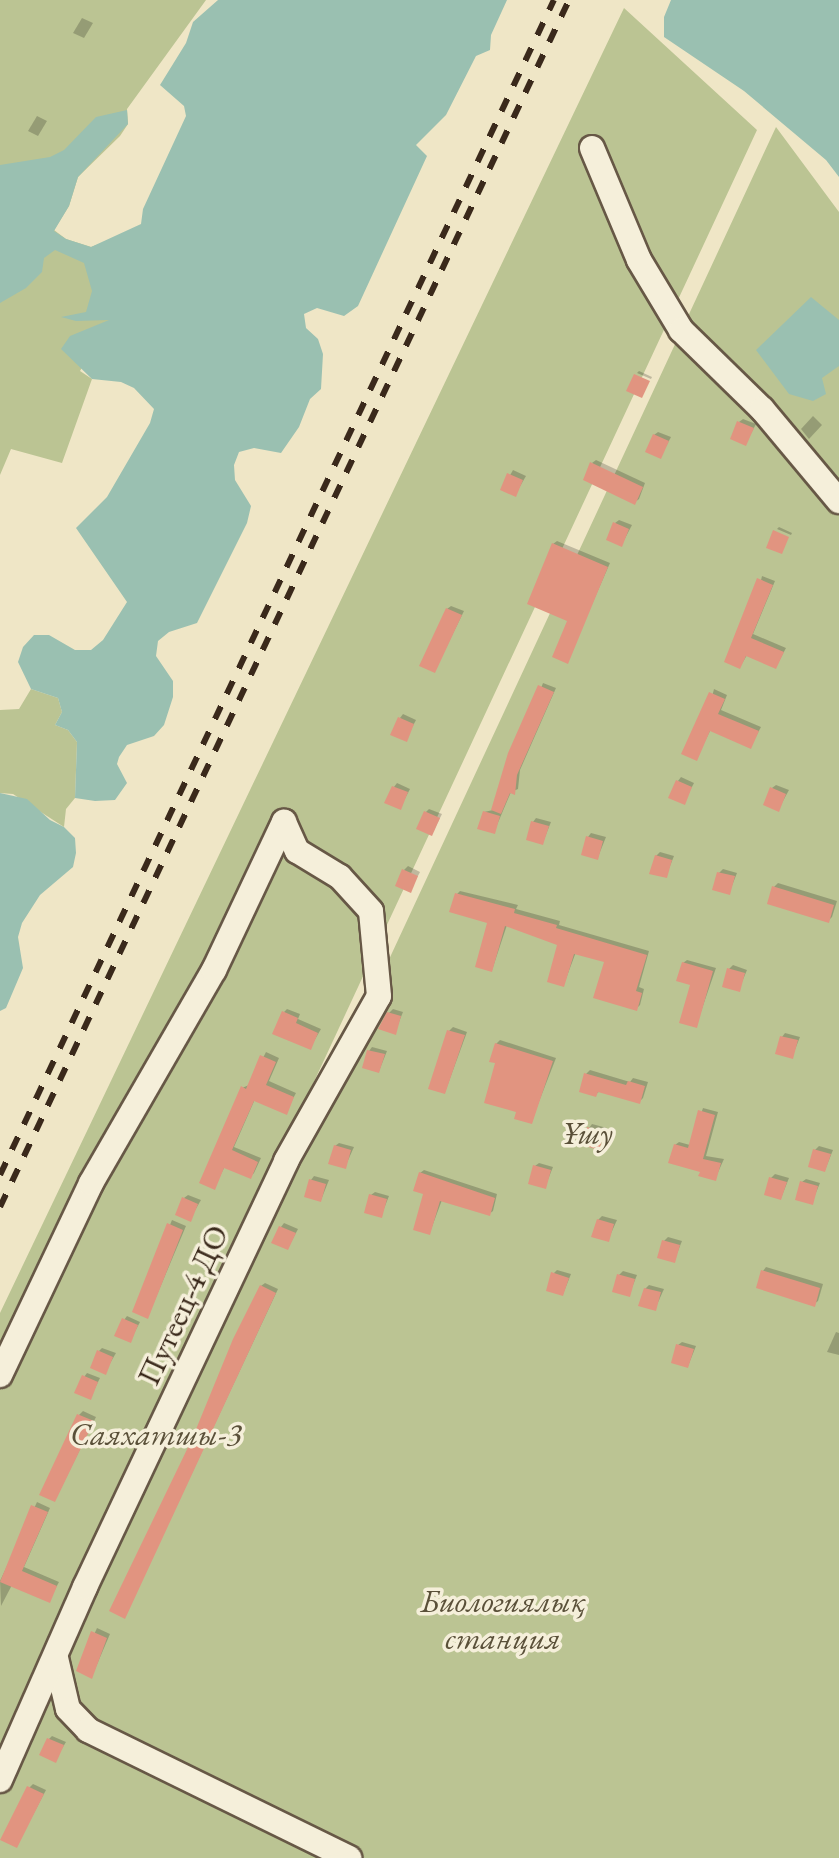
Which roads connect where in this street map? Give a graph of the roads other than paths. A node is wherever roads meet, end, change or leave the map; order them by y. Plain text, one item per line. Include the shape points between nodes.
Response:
1 (592, 148) dead end
2 (839, 501) edge
3 (0, 1375) edge
4 (56, 1658) junction
5 (0, 1780) edge
6 (349, 1858) edge

1 - 2 street via 639,260 681,330 762,409
3 - 4 street, Путеец-4 ДО via 91,1183 214,970 284,822 297,851 340,877 371,911 379,996 286,1161
4 - 5 street, Путеец-4 ДО
4 - 6 street via 68,1709 88,1730

